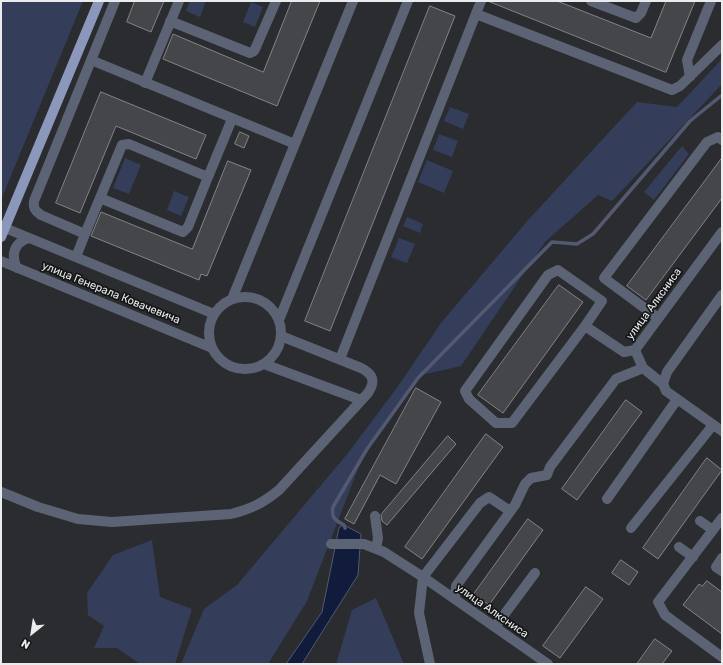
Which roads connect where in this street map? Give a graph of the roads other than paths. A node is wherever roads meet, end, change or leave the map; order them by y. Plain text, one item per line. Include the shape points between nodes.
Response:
1 (99, 1) edge
2 (115, 1) edge
3 (178, 1) edge
4 (276, 1) edge
5 (353, 1) edge
6 (408, 1) edge
7 (480, 1) edge
8 (591, 1) edge
9 (646, 1) edge
10 (711, 1) edge
11 (476, 14) junction
12 (170, 21) junction
13 (722, 45) edge
14 (91, 60) junction
15 (690, 77) junction
16 (145, 83) junction
17 (232, 119) junction
18 (721, 137) edge
19 (295, 144) junction
20 (208, 177) junction
21 (100, 198) junction
22 (3, 232) edge
23 (722, 232) edge
24 (85, 234) junction
25 (29, 238) junction
26 (76, 257) junction
27 (1, 261) edge
28 (17, 268) junction
29 (722, 295) edge
30 (232, 299) junction
31 (214, 314) junction
32 (658, 318) junction
33 (279, 320) junction
34 (585, 326) junction
35 (281, 336) junction
36 (212, 348) junction
37 (635, 350) junction
38 (340, 359) junction
39 (264, 364) junction
40 (643, 368) junction
41 (663, 384) junction
42 (361, 400) junction
43 (676, 401) junction
44 (713, 425) junction
45 (722, 431) edge
46 (1, 492) edge
47 (607, 500) dead end
48 (510, 511) junction
49 (375, 516) dead end
50 (722, 518) edge
51 (700, 522) dead end
52 (631, 528) dead end
53 (713, 530) junction
54 (331, 544) dead end
55 (679, 547) dead end
56 (376, 549) junction
57 (693, 557) junction
58 (722, 558) edge
59 (722, 571) edge
60 (535, 573) dead end
61 (423, 577) junction
62 (455, 599) junction
63 (495, 627) junction
64 (722, 657) edge
65 (430, 664) edge
66 (548, 664) edge

1 - 22 main road
2 - 14 street
3 - 12 street
4 - 12 street via 254,51 250,53
5 - 19 street
6 - 33 street
7 - 11 street
8 - 9 street via 636,18 641,14
10 - 15 street via 687,60
11 - 15 street via 666,89 676,90
11 - 38 street
12 - 16 street
13 - 15 street
14 - 16 street
14 - 24 street via 34,201 36,212
16 - 17 street
17 - 19 street
17 - 20 street
18 - 32 street via 707,142 604,278
19 - 30 street
20 - 21 street via 125,143
20 - 21 street via 188,227 183,232
21 - 24 street
22 - 25 street, улица Генерала Ковачевича
23 - 32 street, улица Алксниса
24 - 26 street
25 - 26 street, улица Генерала Ковачевича
25 - 28 street via 21,241 15,248 13,258
26 - 31 street, улица Генерала Ковачевича
27 - 28 street, улица Генерала Ковачевича
28 - 36 street, улица Генерала Ковачевича
29 - 41 street via 667,372
30 - 31 street
30 - 33 street via 245,297 259,300 274,311
31 - 36 street via 209,328
32 - 37 street, улица Алксниса
33 - 35 street
34 - 34 street via 512,423 496,424 469,399 465,391 548,275 558,270 602,301
34 - 37 street via 624,352
35 - 38 street
35 - 39 street via 274,355
36 - 39 street, улица Генерала Ковачевича via 223,362 231,366 250,369
37 - 40 street, улица Алксниса
38 - 42 street via 372,375 372,387
39 - 42 street
40 - 41 street, улица Алксниса
40 - 48 street via 616,379 550,467 547,475 530,478
41 - 43 street, улица Алксниса
42 - 46 street via 279,490 266,501 231,514 112,522 78,519
43 - 44 street, улица Алксниса
43 - 47 street
44 - 45 street, улица Алксниса
44 - 52 street
48 - 61 street via 489,497 480,503
48 - 62 street via 456,586
49 - 56 street via 378,538
50 - 53 street
51 - 53 street
53 - 57 street
54 - 56 street, улица Алксниса via 364,544
55 - 57 street
56 - 61 street, улица Алксниса
57 - 64 street via 658,602 665,615
58 - 59 street via 716,567
60 - 63 street
61 - 62 street, улица Алксниса
61 - 65 street via 419,613
62 - 63 street, улица Алксниса
63 - 66 street, улица Алксниса

